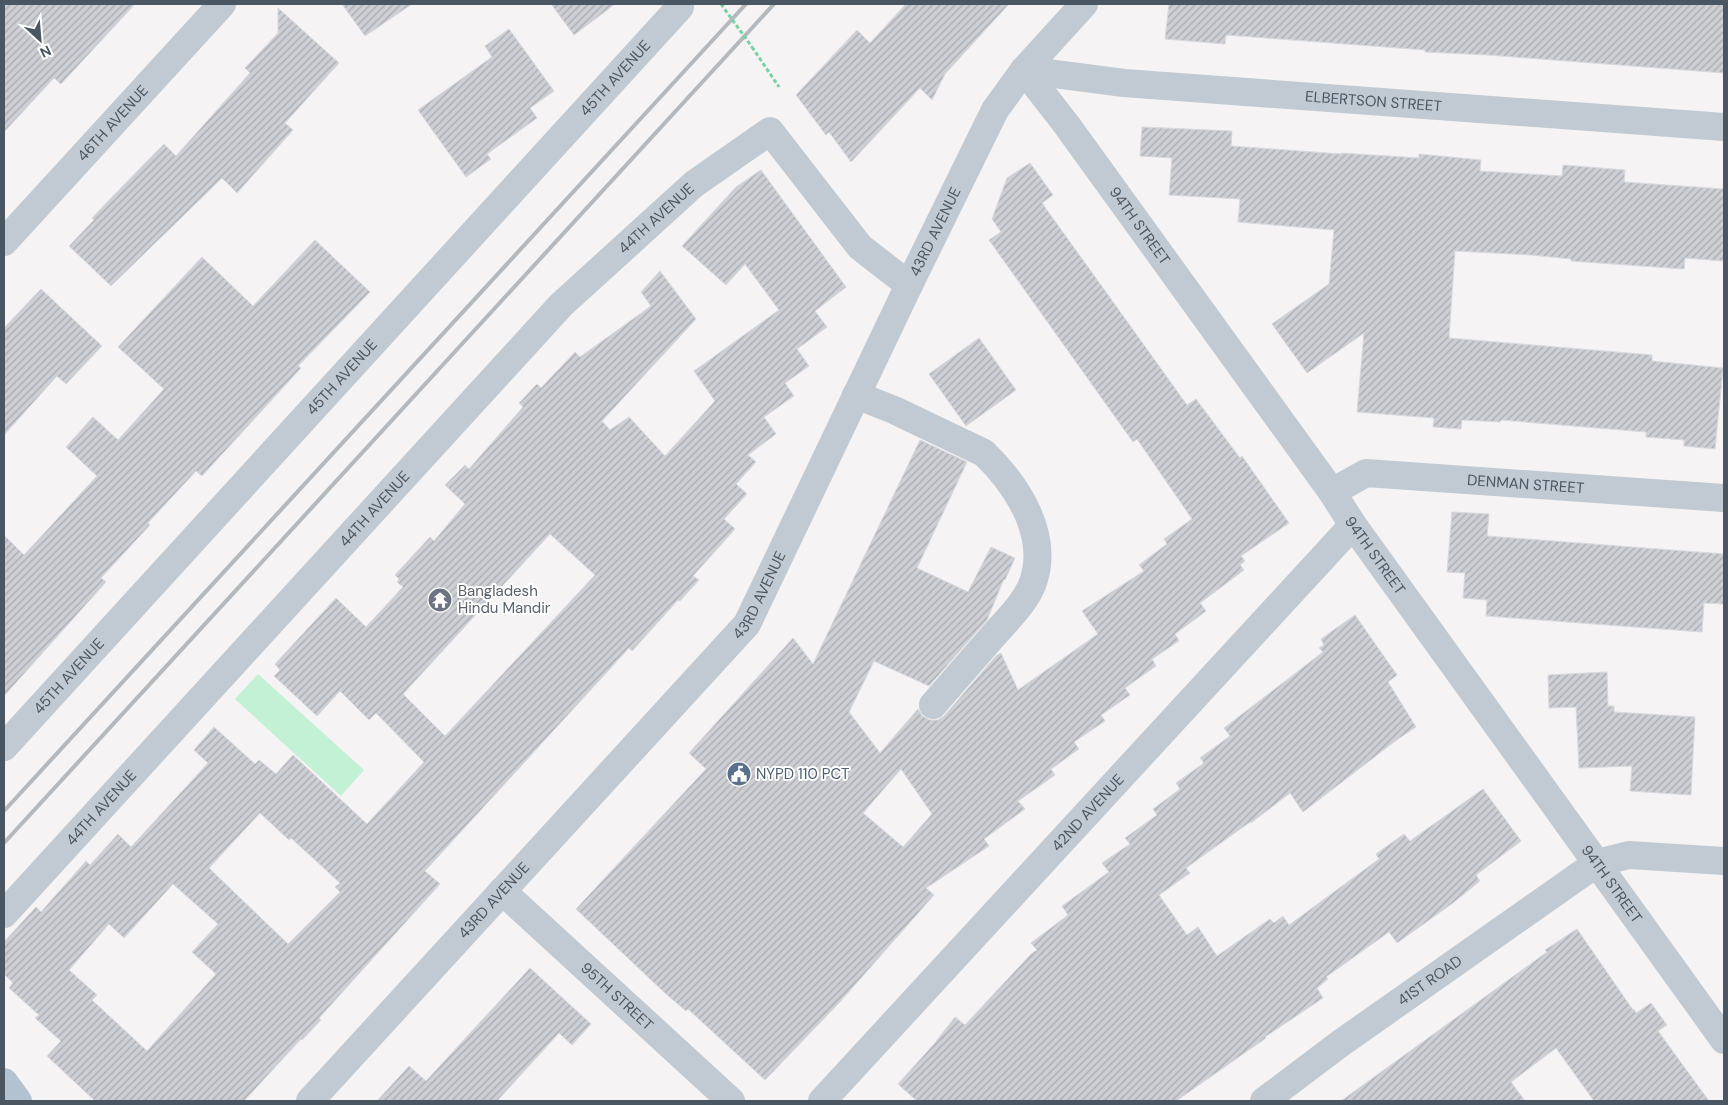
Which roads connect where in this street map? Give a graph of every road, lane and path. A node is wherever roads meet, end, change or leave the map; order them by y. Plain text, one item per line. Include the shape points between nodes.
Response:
1 (222, 4) edge
2 (721, 4) edge
3 (1084, 4) edge
4 (678, 5) edge
5 (1024, 70) junction
6 (779, 87) dead end
7 (1724, 127) edge
8 (4, 242) edge
9 (909, 285) junction
10 (856, 395) junction
11 (1332, 492) junction
12 (1724, 498) edge
13 (1353, 525) junction
14 (933, 705) dead end
15 (4, 747) edge
16 (1724, 861) edge
17 (1597, 863) junction
18 (502, 891) junction
19 (4, 914) edge
20 (1724, 1040) edge
21 (835, 1097) edge
22 (310, 1101) edge
23 (731, 1101) edge
24 (1264, 1101) edge

1 - 8 street, 46TH AVENUE
2 - 6 path, bridge
3 - 5 street, 43RD AVENUE
4 - 15 street, 45TH AVENUE
5 - 7 street, ELBERTSON STREET via 1124,83
5 - 9 street, 43RD AVENUE via 998,104
5 - 11 street, 94TH STREET
9 - 10 street, 43RD AVENUE
9 - 19 street, 44TH AVENUE via 860,247 770,131 694,184 561,305
10 - 14 street via 984,453 1022,501 1034,531 1035,573 1024,599
10 - 18 street, 43RD AVENUE via 747,624
11 - 12 street, DENMAN STREET via 1366,473
11 - 13 street, 94TH STREET
13 - 17 street, 94TH STREET
13 - 21 street, 42ND AVENUE
16 - 17 street via 1630,855
17 - 20 street, 94TH STREET
17 - 24 street, 41ST ROAD
18 - 22 street, 43RD AVENUE
18 - 23 street, 95TH STREET

